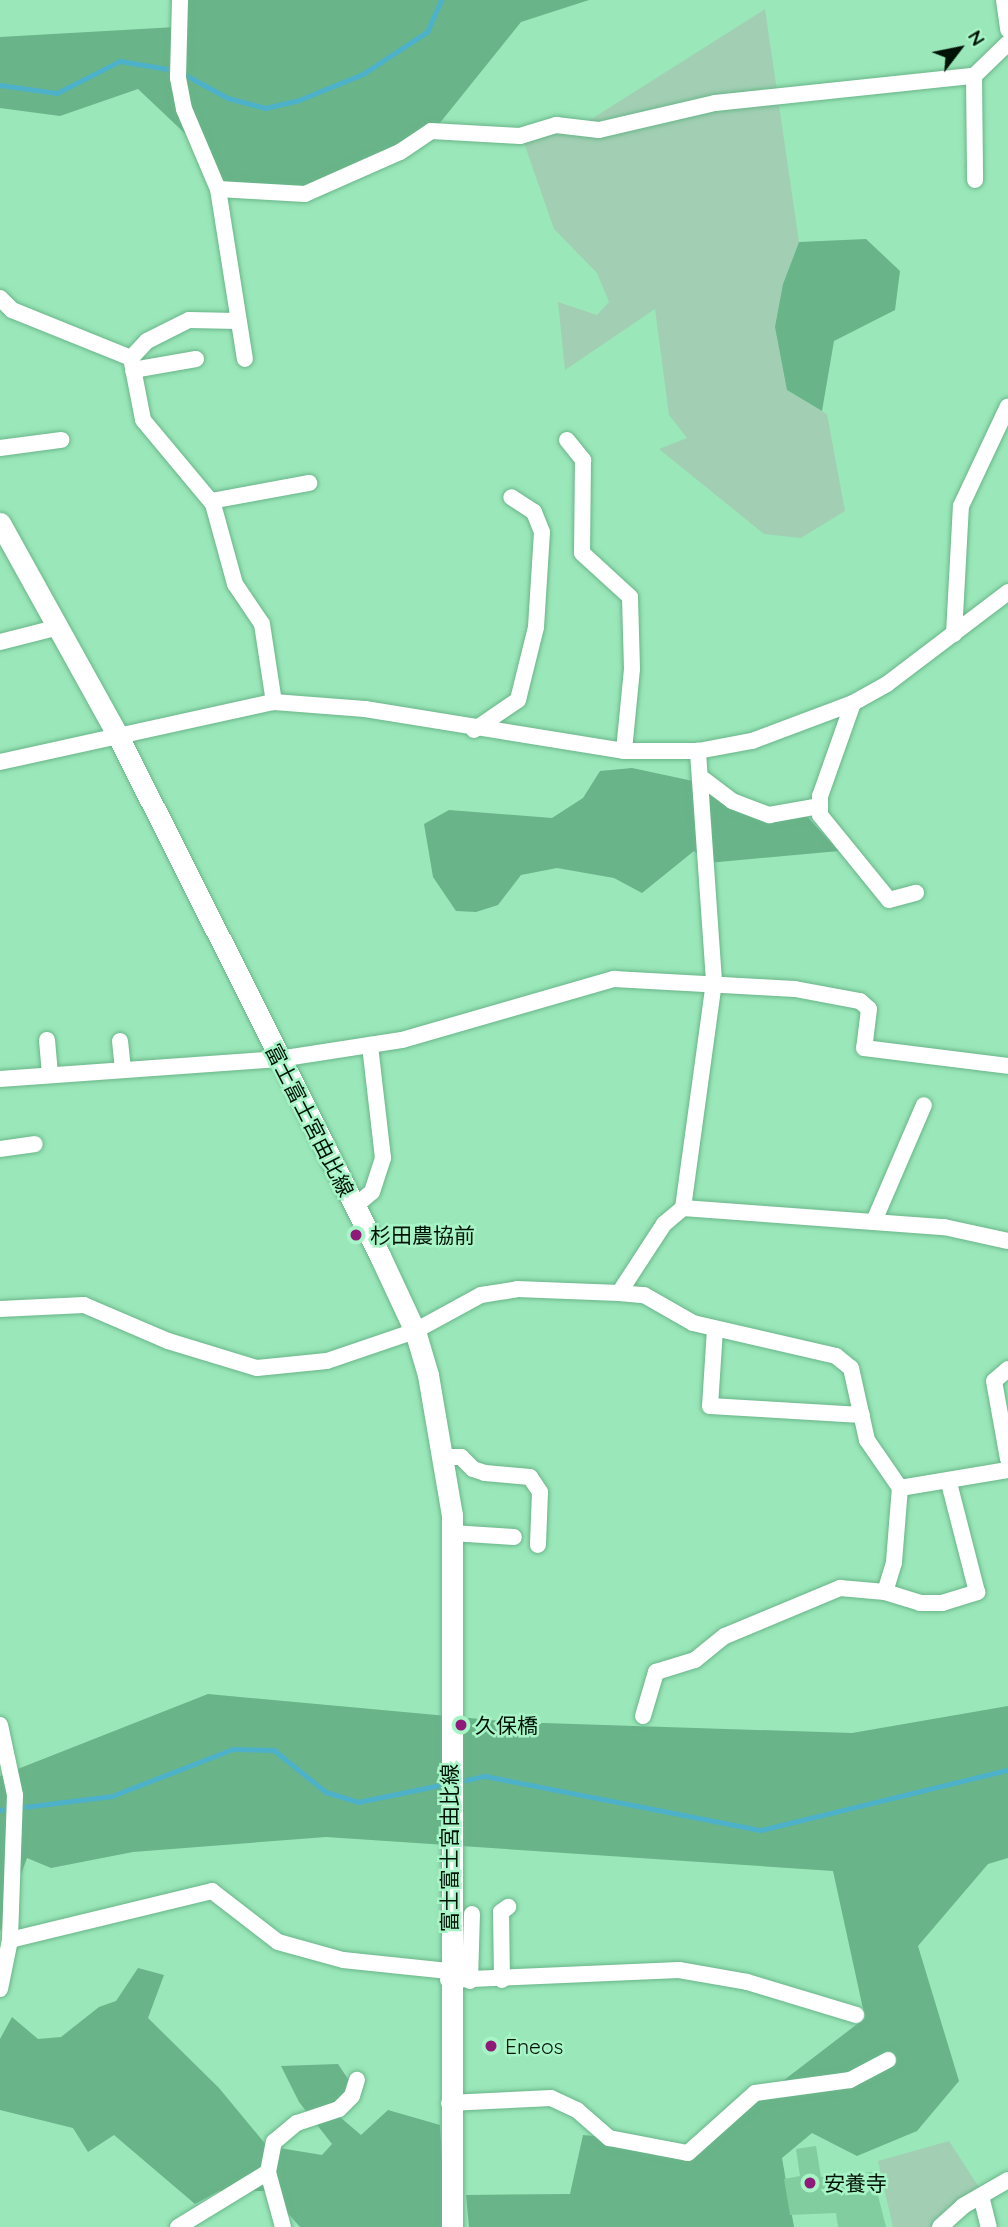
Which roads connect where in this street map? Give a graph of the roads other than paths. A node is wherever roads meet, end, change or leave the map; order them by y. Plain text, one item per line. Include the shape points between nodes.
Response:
1 (1004, 0) edge
2 (177, 2) edge
3 (1008, 30) edge
4 (1008, 43) edge
5 (974, 76) junction
6 (975, 180) dead end
7 (218, 189) junction
8 (0, 298) edge
9 (239, 321) junction
10 (196, 359) dead end
11 (246, 359) dead end
12 (132, 364) junction
13 (1008, 405) edge
14 (61, 440) dead end
15 (567, 440) dead end
16 (0, 447) edge
17 (309, 483) dead end
18 (511, 497) dead end
19 (211, 501) junction
20 (0, 523) edge
21 (1008, 592) edge
22 (59, 626) junction
23 (954, 634) junction
24 (0, 642) edge
25 (274, 702) junction
26 (853, 703) junction
27 (474, 730) junction
28 (118, 736) junction
29 (624, 751) junction
30 (698, 751) junction
31 (0, 762) edge
32 (703, 779) junction
33 (820, 806) junction
34 (916, 893) dead end
35 (714, 981) junction
36 (47, 1040) dead end
37 (120, 1041) dead end
38 (370, 1045) junction
39 (279, 1059) junction
40 (1008, 1066) edge
41 (123, 1068) junction
42 (50, 1072) junction
43 (0, 1079) edge
44 (924, 1105) dead end
45 (35, 1144) dead end
46 (0, 1149) edge
47 (354, 1207) junction
48 (683, 1208) junction
49 (874, 1221) junction
50 (1008, 1241) edge
51 (620, 1293) junction
52 (0, 1309) edge
53 (715, 1329) junction
54 (415, 1331) junction
55 (1008, 1370) edge
56 (862, 1415) junction
57 (445, 1457) junction
58 (1008, 1459) edge
59 (1008, 1469) edge
60 (949, 1483) junction
61 (900, 1488) junction
62 (452, 1533) junction
63 (514, 1537) dead end
64 (538, 1545) dead end
65 (885, 1592) junction
66 (643, 1716) dead end
67 (0, 1725) edge
68 (508, 1906) dead end
69 (472, 1914) dead end
70 (10, 1940) junction
71 (448, 1976) junction
72 (470, 1980) junction
73 (502, 1980) junction
74 (0, 1989) edge
75 (856, 2015) dead end
76 (888, 2060) dead end
77 (357, 2080) dead end
78 (449, 2103) junction
79 (268, 2172) junction
80 (1008, 2180) edge
81 (981, 2196) junction
82 (178, 2227) edge
83 (283, 2227) edge
84 (452, 2227) edge
85 (940, 2227) edge
86 (989, 2227) edge

1 - 3 street
2 - 7 street via 184,109
4 - 5 street
5 - 6 street
5 - 7 street via 715,103 599,130 556,125 520,136 431,131 400,152 305,194
7 - 9 street
8 - 12 street via 12,310
9 - 11 street
9 - 12 street via 189,320 147,341
10 - 12 street
12 - 19 street via 143,420
13 - 23 street via 961,506
14 - 16 street
15 - 29 street via 583,460 582,553 630,597 632,669
17 - 19 street
18 - 27 street via 534,512 542,532 536,627 518,700
19 - 25 street via 235,584 262,624
20 - 22 main road, 富士富士宮由比線
21 - 23 street
22 - 24 street
22 - 28 main road, 富士富士宮由比線
23 - 26 street
25 - 27 street via 365,709
25 - 28 street
26 - 30 street via 752,741
26 - 33 street
27 - 29 street
28 - 31 street
28 - 39 main road, 富士富士宮由比線
29 - 30 street
30 - 32 street
32 - 33 street via 732,801 769,815
32 - 35 street
33 - 34 street via 820,815 890,901
35 - 38 street via 614,979
35 - 40 street via 860,1001 869,1009 864,1048
35 - 48 street
36 - 42 street
37 - 41 street
38 - 39 street
38 - 47 street via 383,1158 372,1192
39 - 41 street
39 - 47 main road, 富士富士宮由比線
41 - 42 street
42 - 43 street
44 - 49 street via 880,1196
45 - 46 street
47 - 54 main road, 富士富士宮由比線
48 - 49 street
48 - 51 street via 664,1224
49 - 50 street via 944,1227
51 - 53 street via 644,1295
51 - 54 street via 517,1289 481,1295
52 - 54 street via 84,1305 168,1341 257,1367 327,1361
53 - 56 street via 836,1356 850,1368
53 - 56 street via 710,1406
54 - 57 main road, 富士富士宮由比線
55 - 58 street via 994,1381
56 - 61 street via 871,1449
57 - 62 main road, 富士富士宮由比線
57 - 64 street via 461,1457 472,1469 530,1477 540,1492
59 - 60 street
60 - 61 street
60 - 65 street via 977,1592 932,1603
61 - 65 street via 894,1562
62 - 63 street
62 - 71 main road, 富士富士宮由比線
65 - 66 street via 840,1588 725,1636 695,1660 656,1672
67 - 70 street via 15,1795
68 - 73 street via 501,1912
69 - 72 street
70 - 71 street via 212,1891 278,1942 344,1960
70 - 74 street
71 - 72 street
71 - 78 main road, 富士富士宮由比線
72 - 73 street
73 - 75 street via 633,1970 710,1973
76 - 78 street via 850,2080 755,2092 688,2153 609,2138 577,2110 551,2098
77 - 79 street via 352,2096 340,2109 297,2123 274,2142
78 - 84 main road, 富士富士宮由比線
79 - 82 street
79 - 83 street
80 - 81 street
81 - 85 street
81 - 86 street

